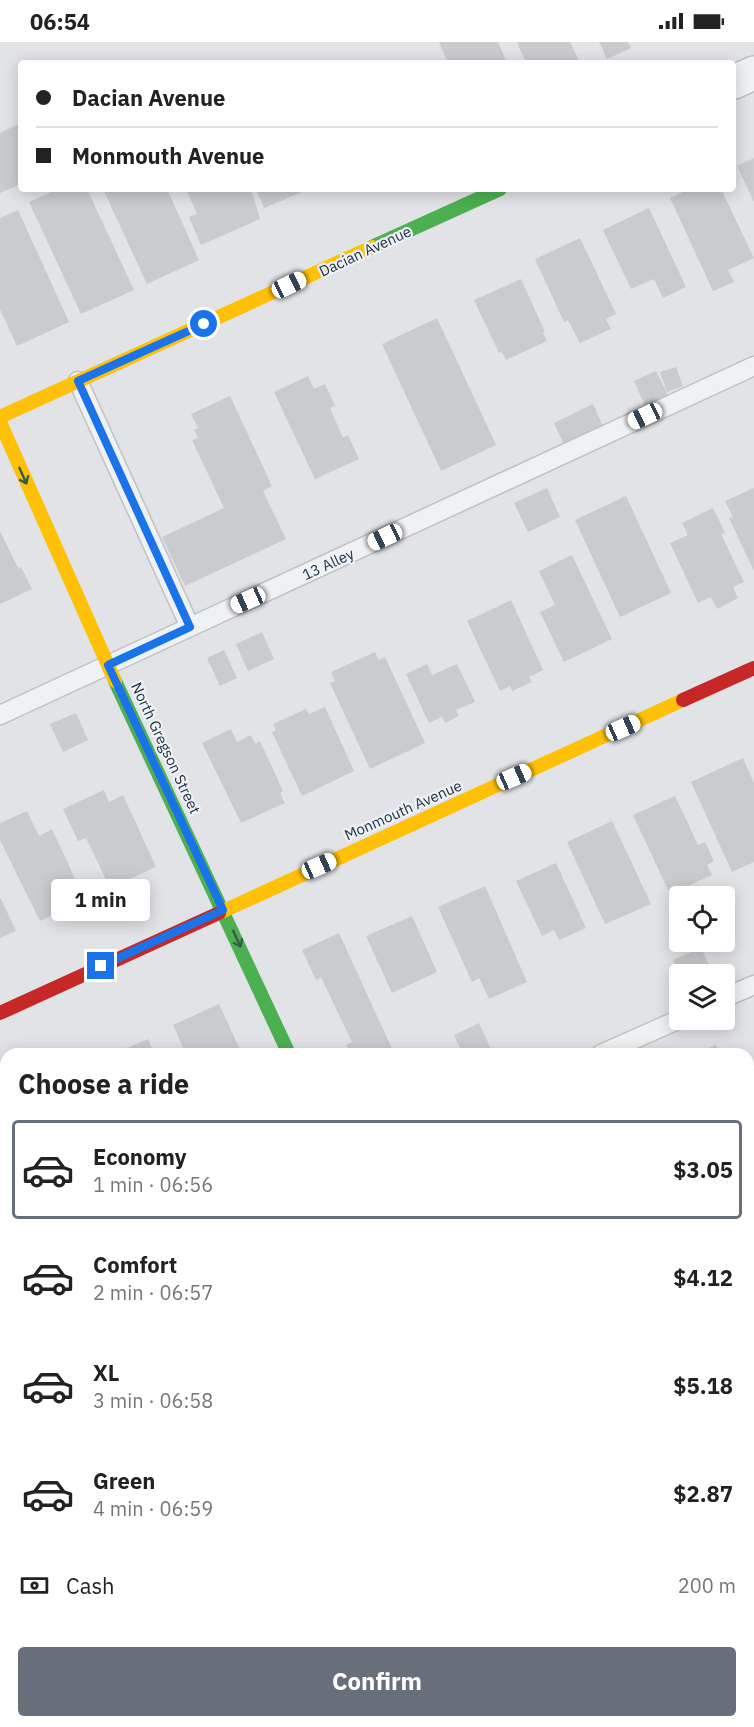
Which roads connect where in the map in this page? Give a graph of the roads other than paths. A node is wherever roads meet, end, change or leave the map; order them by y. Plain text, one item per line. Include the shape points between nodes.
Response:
1 (754, 73) edge
2 (736, 81) edge
3 (493, 192) edge
4 (754, 366) edge
5 (78, 381) junction
6 (0, 417) edge
7 (0, 422) edge
8 (190, 627) junction
9 (108, 665) junction
10 (754, 668) edge
11 (0, 716) edge
12 (223, 910) junction
13 (754, 985) edge
14 (735, 993) edge
15 (0, 1013) edge
16 (669, 1024) edge
17 (286, 1048) edge
18 (615, 1048) edge

1 - 2 street
3 - 5 street, Dacian Avenue
4 - 8 lane, 13 Alley
5 - 6 street, Dacian Avenue
5 - 8 lane
7 -> 9 street, North Gregson Street
8 - 9 lane, 13 Alley
9 - 11 lane, 13 Alley
9 - 12 street, North Gregson Street
10 - 12 street, Monmouth Avenue
12 - 15 street, Monmouth Avenue
12 -> 17 street, North Gregson Street
13 - 14 lane
16 - 18 lane

